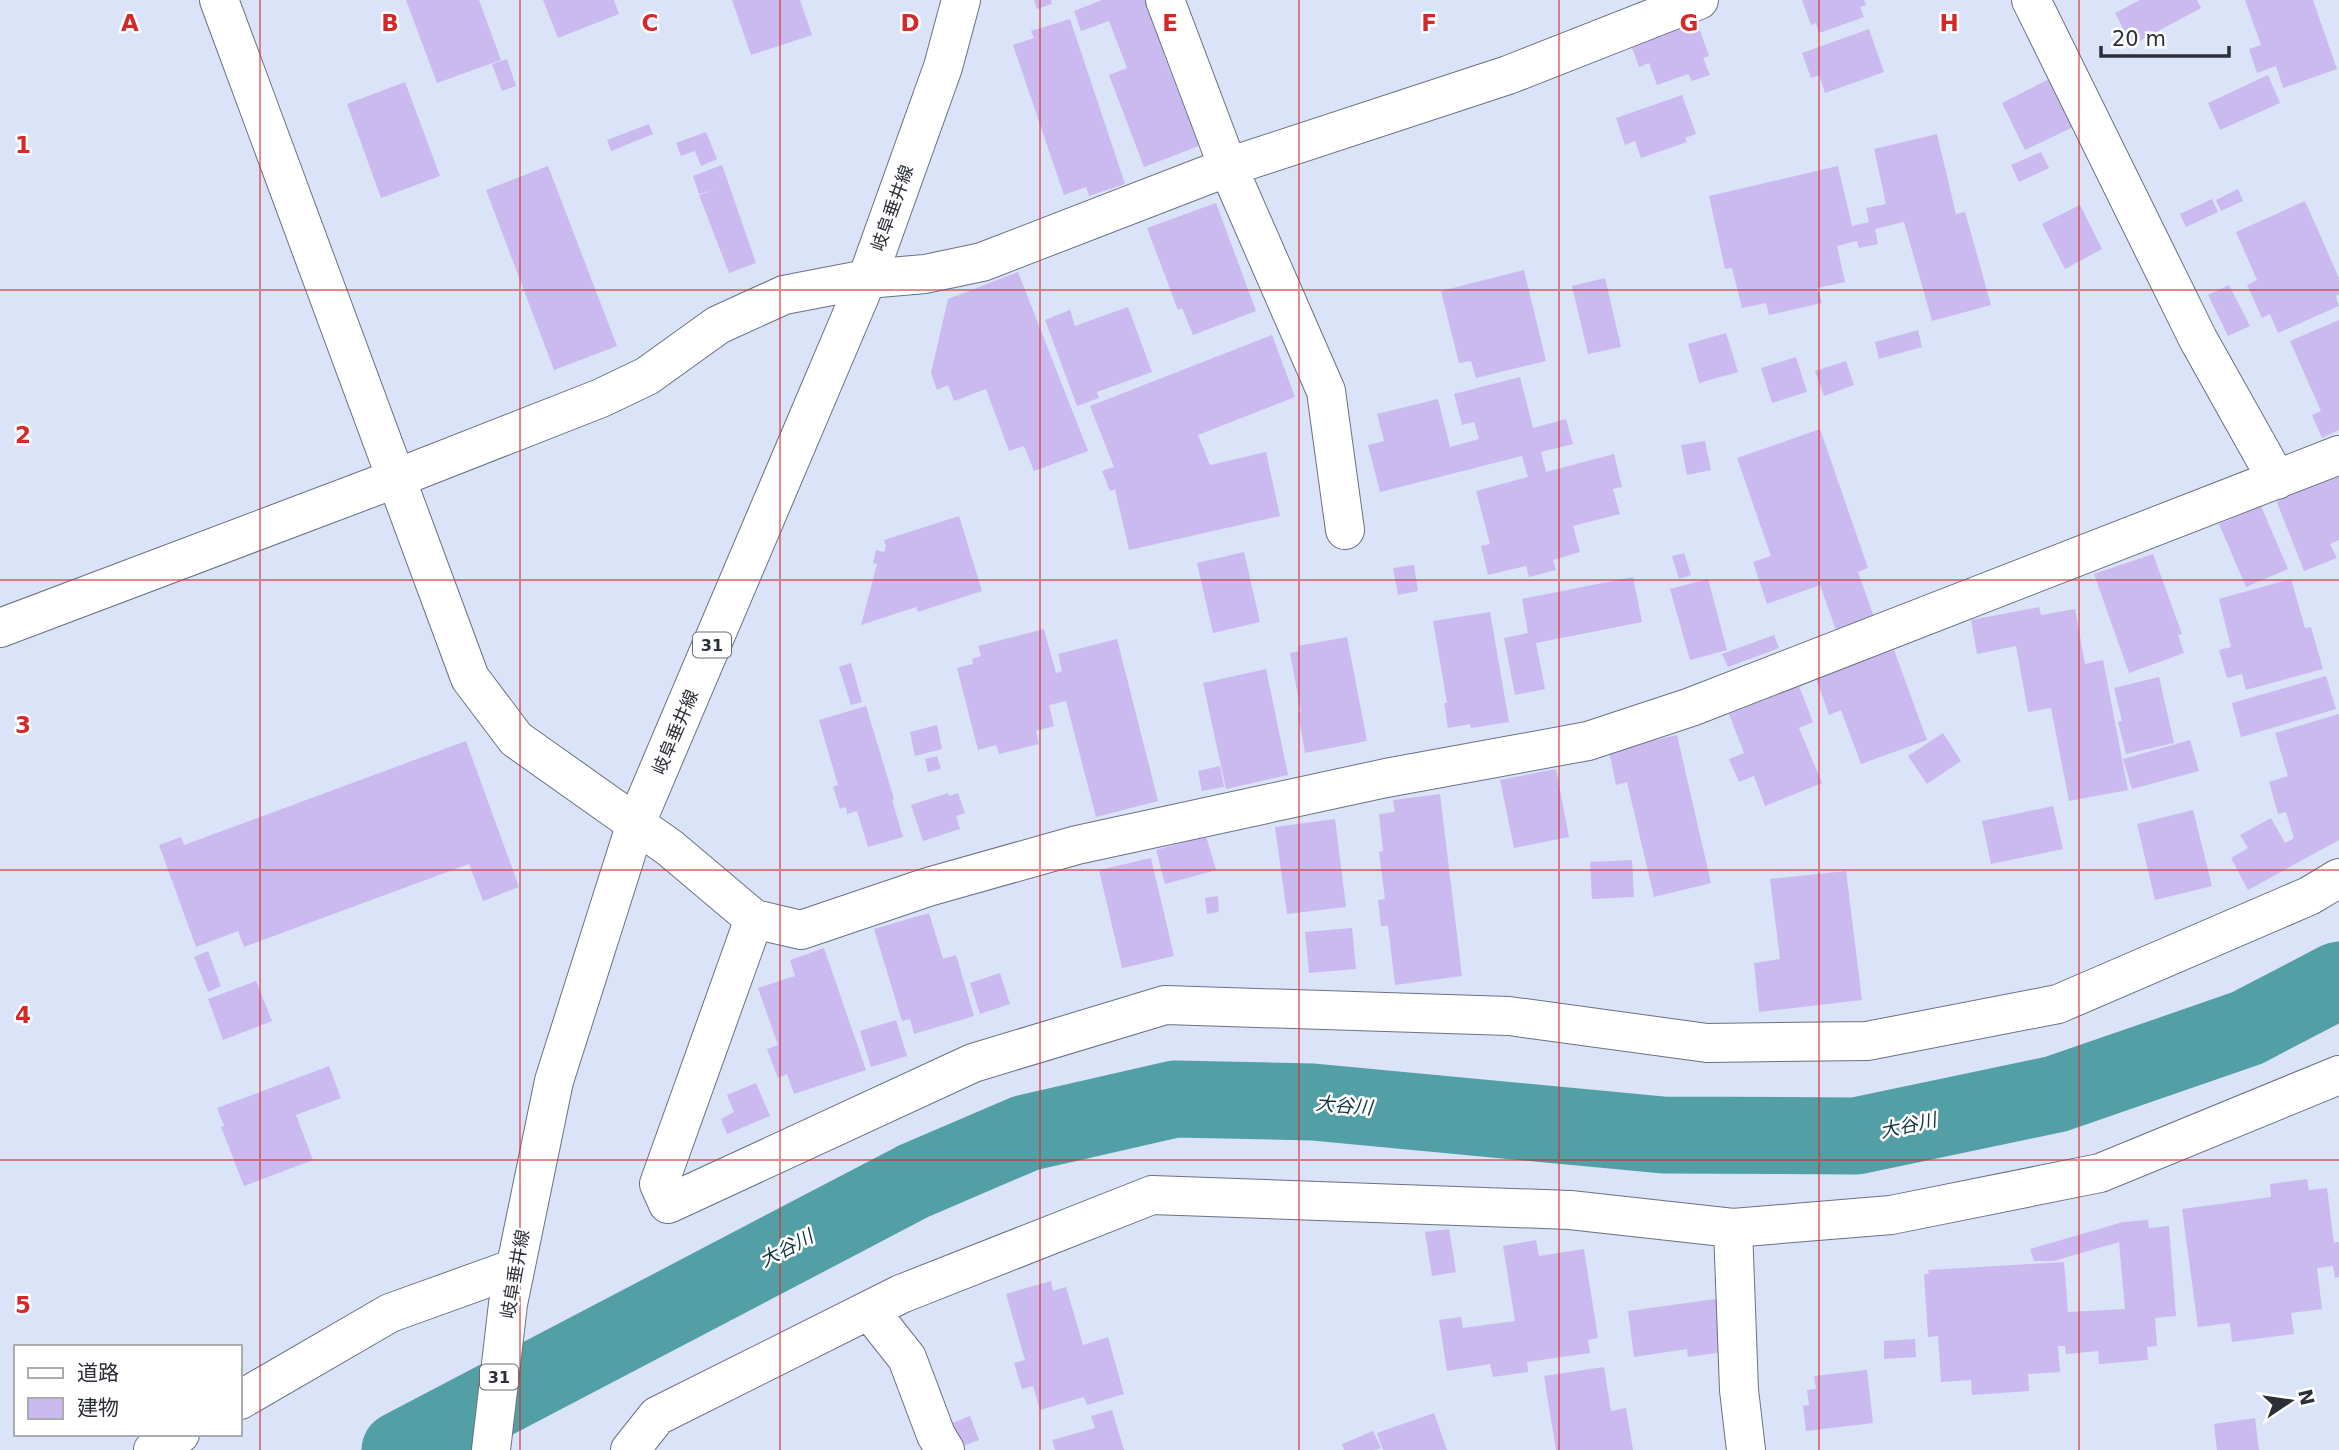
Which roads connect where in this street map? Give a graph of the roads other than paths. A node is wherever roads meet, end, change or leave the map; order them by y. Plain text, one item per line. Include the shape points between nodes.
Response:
1 (219, 0) edge
2 (961, 0) edge
3 (1166, 0) edge
4 (1699, 0) edge
5 (2031, 0) edge
6 (1228, 167) junction
7 (867, 279) junction
8 (2339, 455) edge
9 (397, 478) junction
10 (2277, 480) junction
11 (1345, 530) dead end
12 (0, 628) edge
13 (636, 823) junction
14 (2339, 878) edge
15 (754, 919) junction
16 (2339, 1075) edge
17 (1733, 1228) junction
18 (511, 1286) junction
19 (869, 1310) junction
20 (242, 1399) edge
21 (177, 1436) edge
22 (153, 1450) edge
23 (491, 1450) edge
24 (630, 1450) edge
25 (945, 1450) edge
26 (1746, 1450) edge

1 - 9 street
2 - 7 street, 岐阜垂井線 / 31 via 943,68
3 - 6 street
4 - 6 street via 1508,75
5 - 10 street via 2198,339
6 - 7 street via 982,262 925,274
6 - 11 street via 1326,391
7 - 9 street via 785,295 718,324 648,376
7 - 13 street, 岐阜垂井線 / 31
8 - 10 street
9 - 12 street
9 - 13 street via 470,678 516,739
10 - 15 street via 1691,707 1588,741 1386,778 1077,845 928,887 801,930
13 - 15 street
13 - 18 street, 岐阜垂井線 / 31 via 554,1081
14 - 15 street via 2309,896 2058,1004 1867,1041 1707,1043 1509,1016 1165,1005 973,1063 668,1204 659,1184
16 - 17 street via 2100,1173 1891,1216
17 - 19 street via 1570,1210 1152,1195
17 - 26 street
18 - 20 street via 390,1313
18 - 23 street, 岐阜垂井線 / 31
19 - 24 street via 657,1416
19 - 25 street via 907,1359
21 - 22 street

